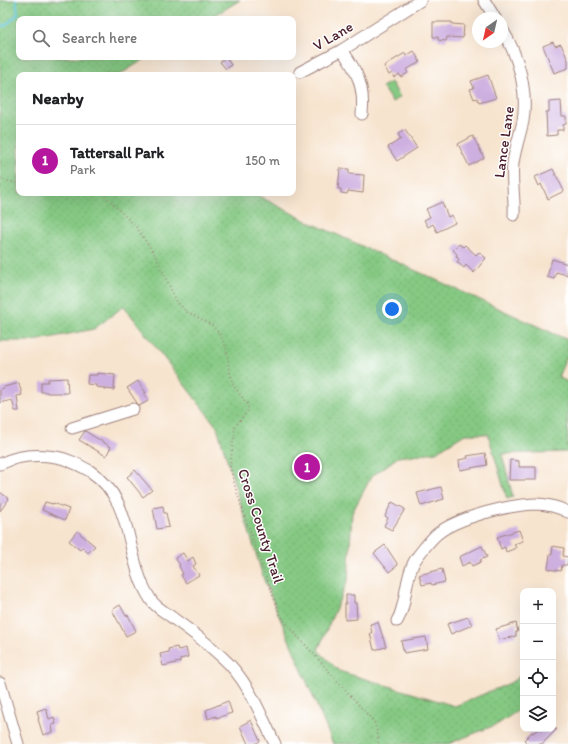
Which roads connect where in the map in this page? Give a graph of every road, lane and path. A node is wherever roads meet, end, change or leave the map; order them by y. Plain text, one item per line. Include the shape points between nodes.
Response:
1 (421, 0) edge
2 (484, 0) edge
3 (491, 12) edge
4 (508, 39) edge
5 (342, 50) junction
6 (300, 72) dead end
7 (362, 114) dead end
8 (0, 179) edge
9 (16, 183) edge
10 (105, 196) edge
11 (514, 215) dead end
12 (133, 409) dead end
13 (72, 428) dead end
14 (0, 464) edge
15 (568, 512) edge
16 (397, 621) dead end
17 (0, 683) edge
18 (15, 743) edge
19 (276, 744) edge
20 (378, 744) edge

1 - 5 street, V Lane
2 - 3 street
4 - 11 street, Lance Lane via 516,58 524,100 523,120 513,163
5 - 6 street, V Lane
5 - 7 street via 354,67 362,87
8 - 9 path
10 - 20 path, Cross County Trail via 137,228 155,255 177,302 187,312 212,324 220,334 227,350 233,385 248,405 248,410 235,427 230,467 279,612 284,621 374,722
12 - 13 street
14 - 19 street via 26,456 60,458 81,466 103,482 124,515 136,567 151,601 195,634 237,672
15 - 16 street via 544,505 517,506 451,525 435,536 414,562
17 - 18 street

